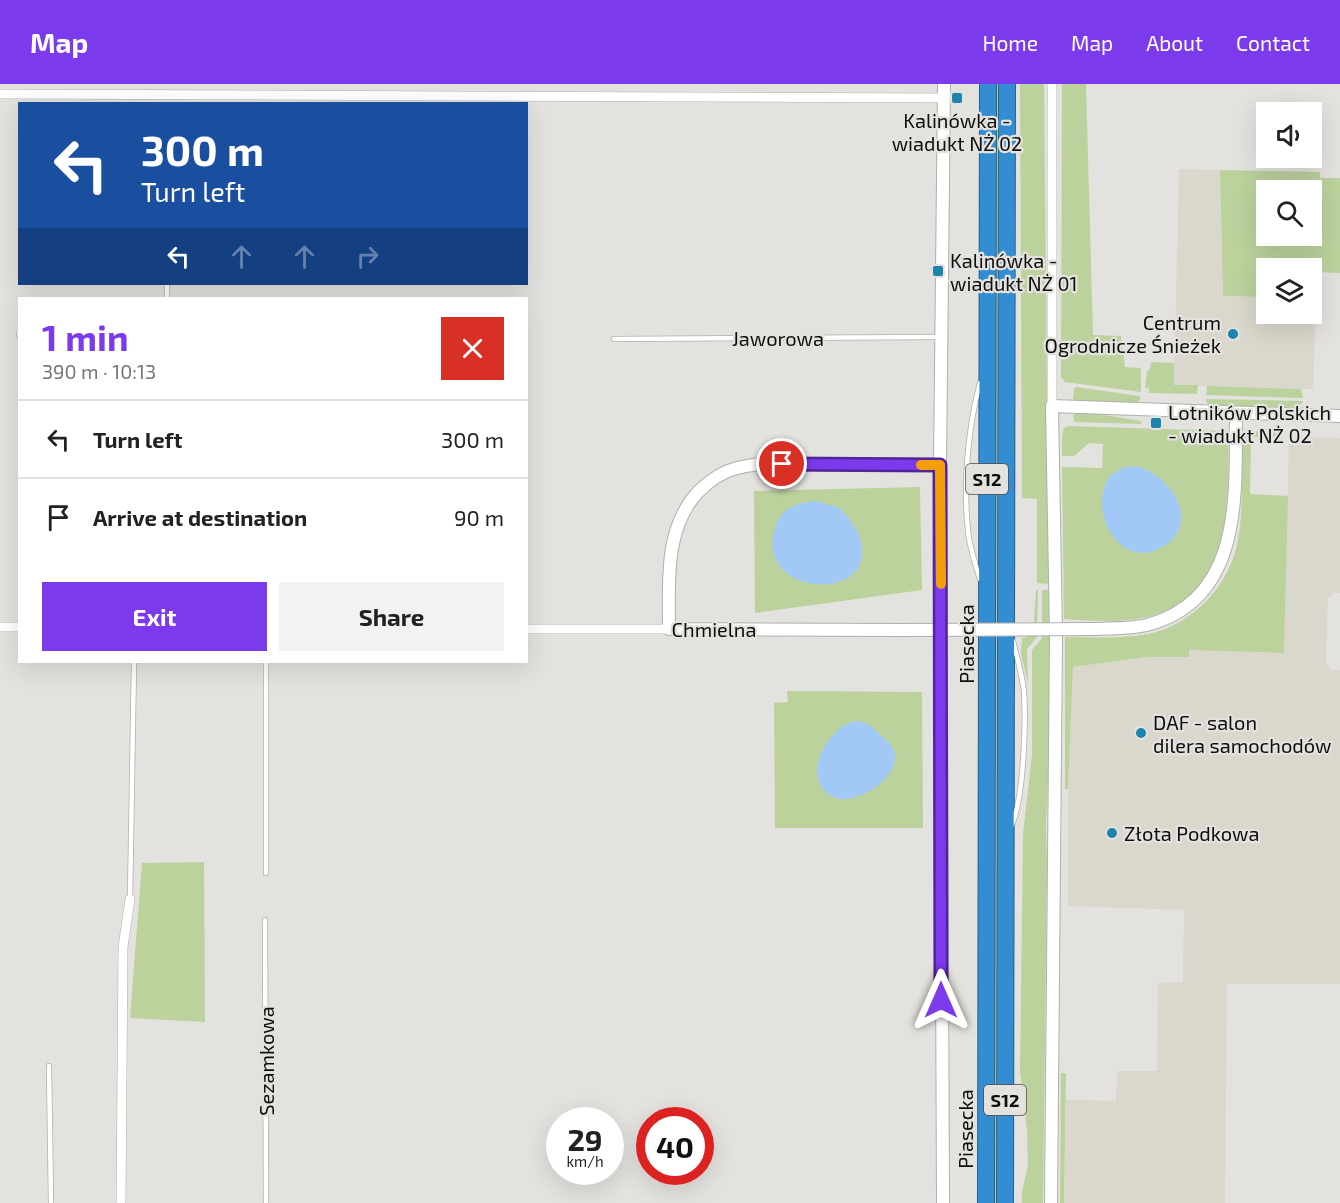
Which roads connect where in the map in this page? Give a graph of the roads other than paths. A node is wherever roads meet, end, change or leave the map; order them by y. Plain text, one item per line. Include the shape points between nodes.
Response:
1 (944, 84) edge
2 (988, 84) edge
3 (1007, 84) edge
4 (1052, 84) edge
5 (0, 94) edge
6 (944, 98) junction
7 (167, 99) edge
8 (943, 337) junction
9 (614, 339) dead end
10 (1052, 406) junction
11 (1236, 413) junction
12 (1340, 416) edge
13 (940, 465) junction
14 (0, 627) edge
15 (18, 627) edge
16 (528, 629) edge
17 (669, 629) junction
18 (134, 663) edge
19 (266, 663) edge
20 (266, 873) dead end
21 (130, 899) joint
22 (265, 920) dead end
23 (49, 1066) dead end
24 (51, 1203) edge
25 (121, 1203) edge
26 (267, 1203) edge
27 (943, 1203) edge
28 (986, 1203) edge
29 (1005, 1203) edge
30 (1051, 1203) edge

1 - 6 street
2 - 28 highway, Piasecka / S12
3 - 29 highway, Piasecka / S12
4 - 10 street
5 - 7 street
6 - 7 street
6 - 8 street
8 - 9 lane, Jaworowa
8 - 13 street
10 - 11 street
10 - 30 street via 1056,635
11 - 12 street
11 - 17 street, Chmielna, bridge via 1232,525 1224,556 1202,592 1160,621 1128,628 1093,629
13 - 17 street via 759,464 735,468 709,481 688,504 672,541
13 - 27 street
14 - 15 street
16 - 17 street, Chmielna
18 - 21 lane
19 - 20 lane
21 - 25 street via 123,946
22 - 26 lane, Sezamkowa
23 - 24 lane

